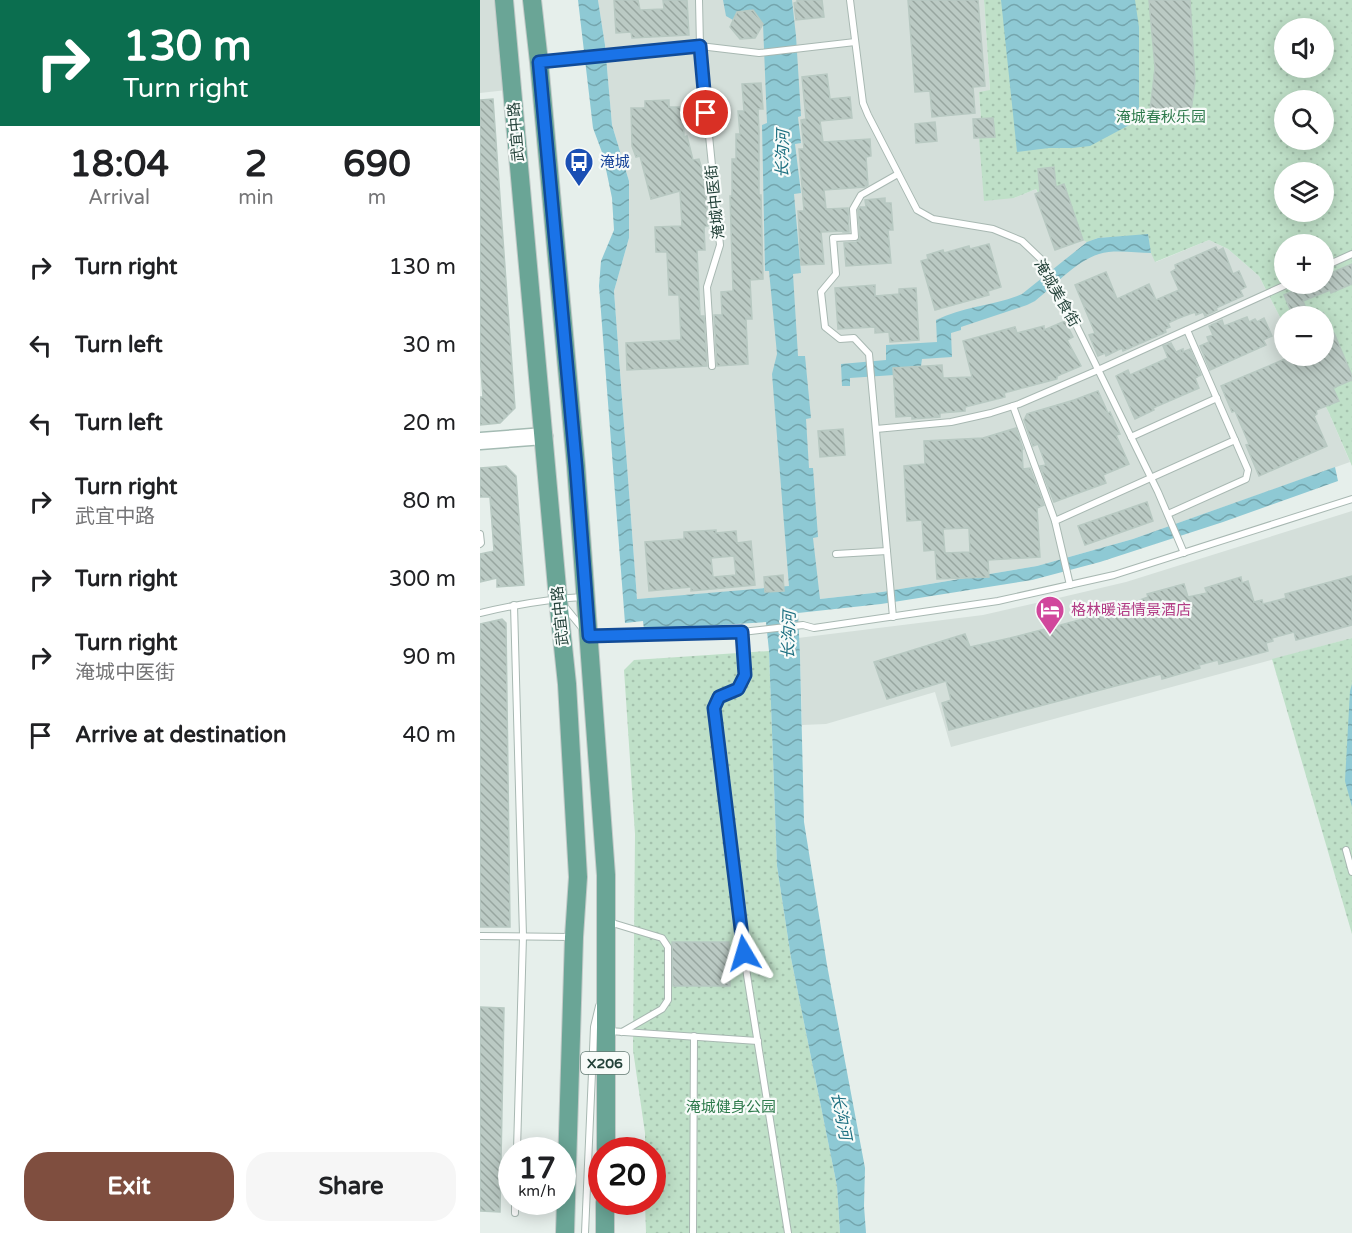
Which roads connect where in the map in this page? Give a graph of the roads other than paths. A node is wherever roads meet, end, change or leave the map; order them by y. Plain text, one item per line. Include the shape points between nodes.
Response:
1 (504, 0) edge
2 (532, 0) edge
3 (699, 0) edge
4 (850, 0) edge
5 (855, 42) junction
6 (700, 46) junction
7 (539, 62) junction
8 (898, 174) junction
9 (1352, 254) edge
10 (1334, 262) edge
11 (1274, 290) edge
12 (1187, 330) junction
13 (712, 366) dead end
14 (1098, 370) junction
15 (1217, 398) junction
16 (1013, 406) junction
17 (876, 429) junction
18 (544, 436) junction
19 (1131, 437) junction
20 (1235, 440) junction
21 (480, 441) edge
22 (1151, 478) junction
23 (1352, 499) edge
24 (1168, 514) junction
25 (1055, 521) junction
26 (480, 534) edge
27 (480, 544) edge
28 (887, 551) junction
29 (1184, 553) junction
30 (836, 554) dead end
31 (1070, 585) junction
32 (586, 597) junction
33 (558, 599) junction
34 (514, 605) junction
35 (480, 613) edge
36 (892, 616) junction
37 (742, 632) junction
38 (589, 636) junction
39 (1346, 850) dead end
40 (1352, 872) edge
41 (606, 921) junction
42 (480, 936) edge
43 (523, 936) junction
44 (574, 937) junction
45 (605, 975) junction
46 (613, 1031) junction
47 (694, 1036) junction
48 (758, 1041) junction
49 (517, 1137) edge
50 (607, 1137) edge
51 (605, 1215) edge
52 (565, 1233) edge
53 (585, 1233) edge
54 (605, 1233) edge
55 (693, 1233) edge
56 (788, 1233) edge

1 - 18 main road, 武宜中路 / X206
2 - 7 main road, 武宜中路 / X206
3 - 6 lane, 淹城中医街
4 - 5 lane, 淹城美食街
5 - 6 lane via 759,53
5 - 8 lane, 淹城美食街 via 863,103
6 - 7 lane
6 - 13 lane, 淹城中医街 via 720,245 707,287
7 - 32 main road, 武宜中路 / X206
8 - 14 lane, 淹城美食街 via 917,210 925,215 993,229 1022,241 1043,261
8 - 17 lane via 861,195 853,208 855,237 833,238 836,274 821,292 825,327 840,339 854,338 869,354
9 - 10 lane
11 - 12 lane
12 - 14 lane
12 - 15 lane
14 - 16 lane
14 - 19 lane, 淹城美食街
15 - 19 lane
15 - 20 lane
16 - 17 lane via 951,422
16 - 25 lane
17 - 28 lane
18 - 21 street
18 - 33 main road, 武宜中路 / X206
19 - 22 lane, 淹城美食街
20 - 22 lane
20 - 24 lane via 1248,470 1246,479
22 - 24 lane, 淹城美食街
22 - 25 lane
23 - 29 lane
24 - 29 lane, 淹城美食街
25 - 31 lane
26 - 27 lane
28 - 30 lane
28 - 36 lane
29 - 31 lane
31 - 36 lane via 998,601
32 - 33 lane
32 - 38 main road, 武宜中路 / X206
33 - 34 lane
33 - 38 lane
33 - 44 main road, 武宜中路 / X206 via 578,877
34 - 35 lane
34 - 43 lane
36 - 37 lane via 814,628 803,625
37 - 38 lane
37 - 48 lane via 745,675 738,689 719,697 714,708
38 - 41 main road, 武宜中路 / X206
39 - 40 lane
41 - 45 main road, 武宜中路 / X206
41 - 46 lane via 662,938 668,947 668,1000 663,1009
42 - 43 lane
43 - 44 lane
43 - 49 lane
44 - 52 main road, 武宜中路 / X206
45 - 46 main road, 武宜中路 / X206
45 - 53 lane via 594,1027
46 - 47 lane
46 - 50 main road, 武宜中路 / X206
47 - 48 lane
47 - 55 lane
48 - 56 lane
51 - 54 main road

